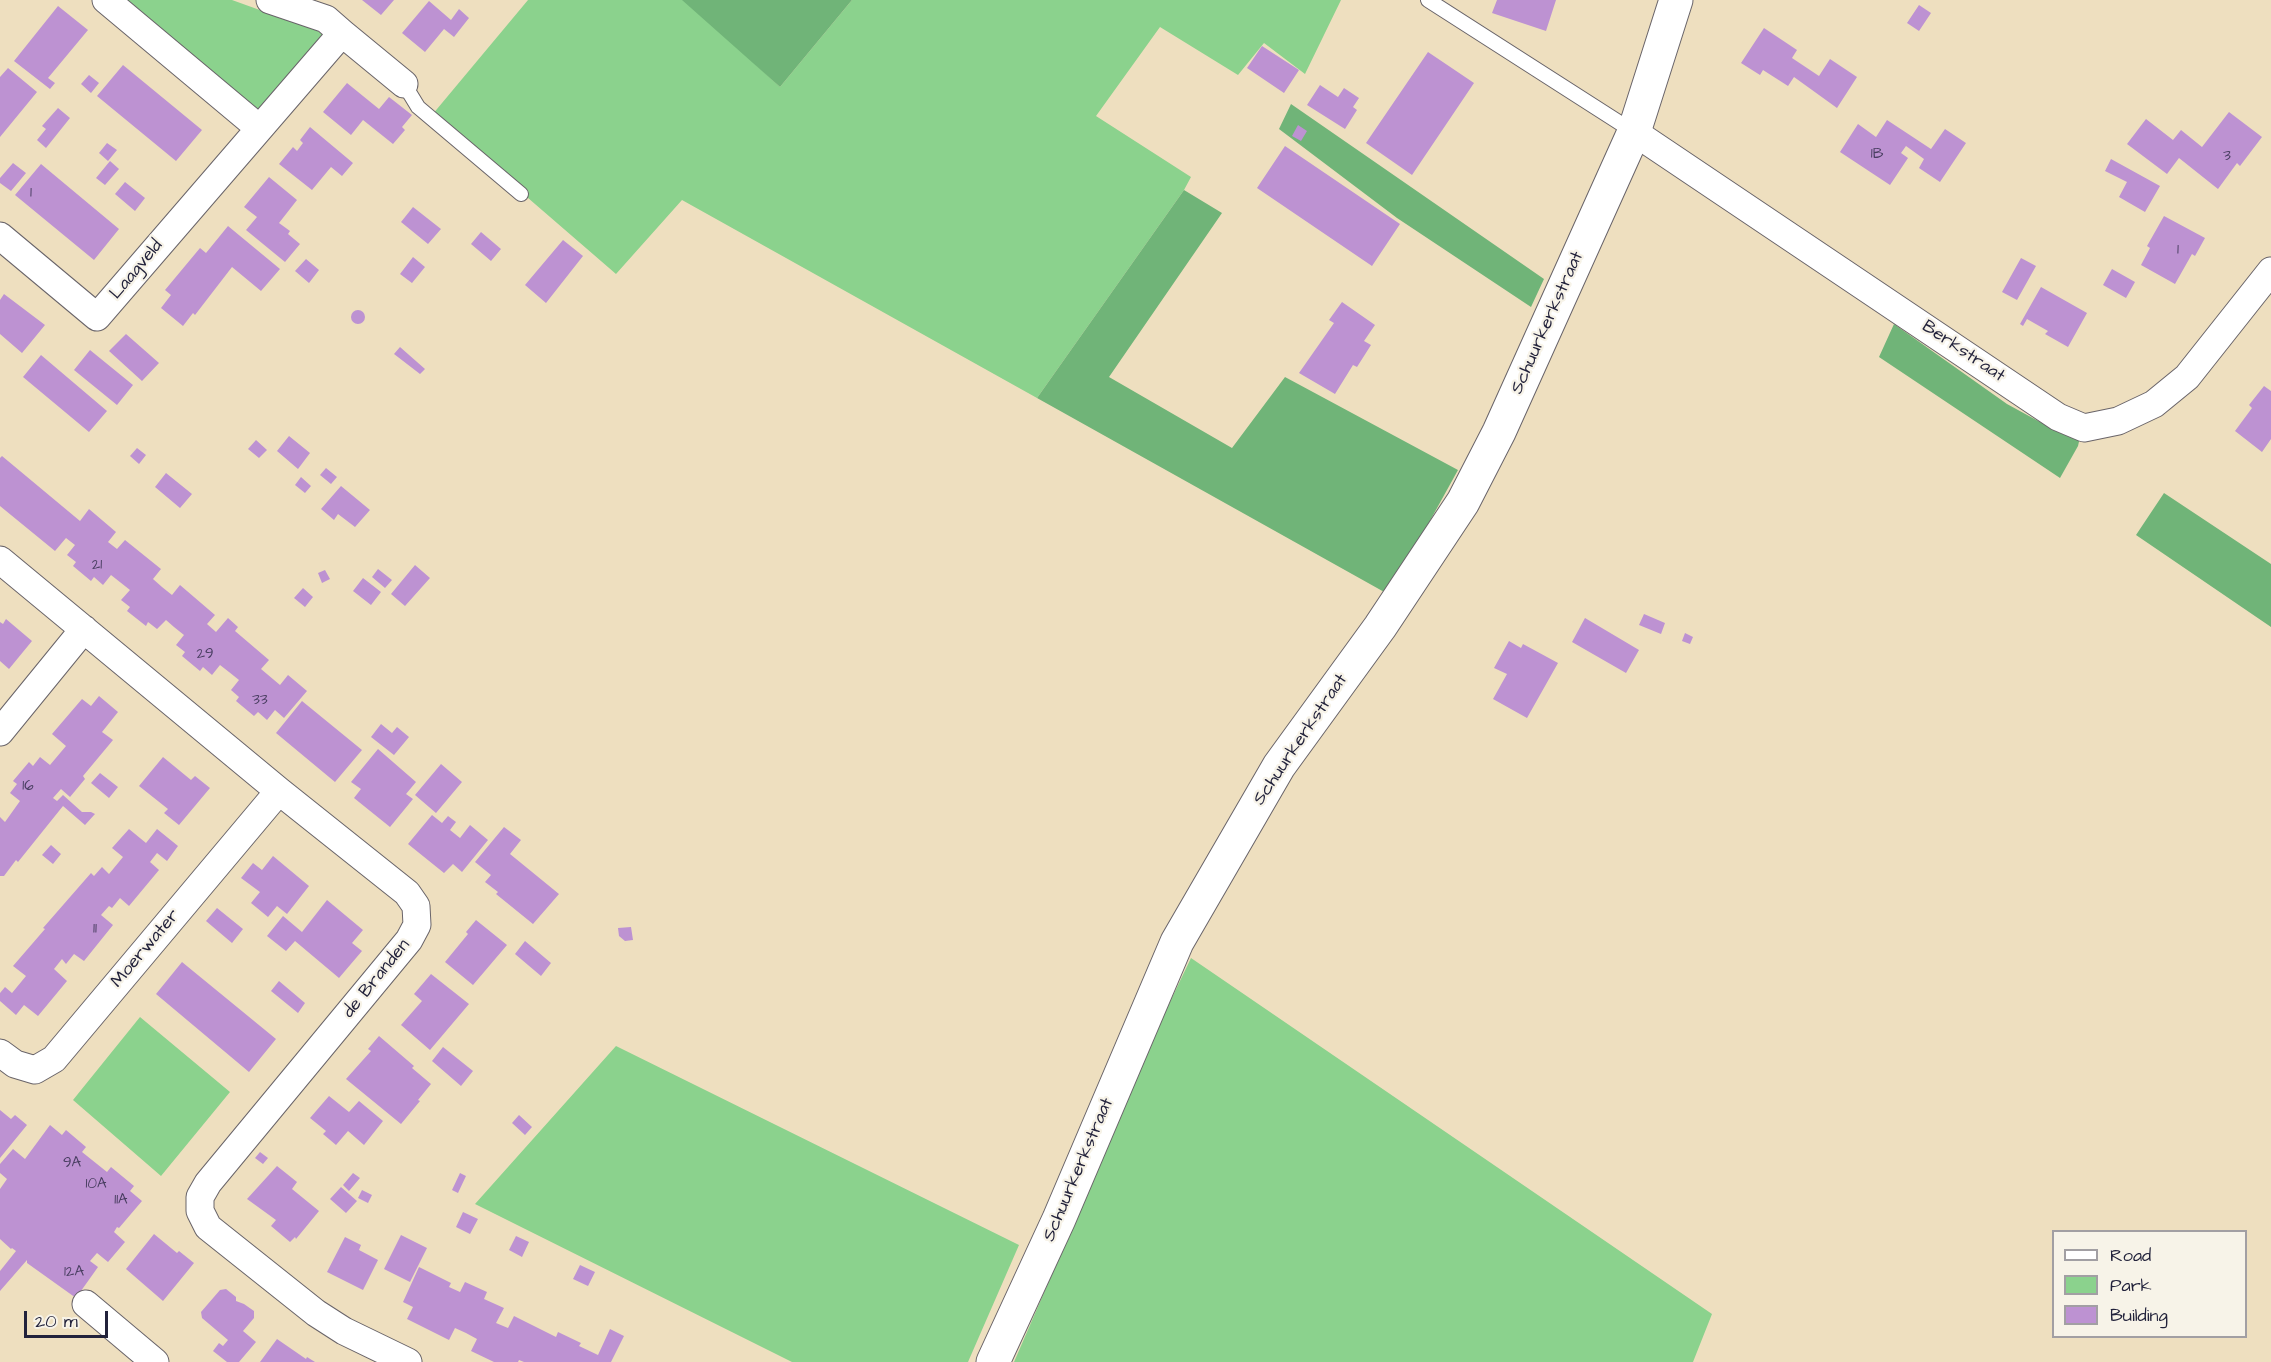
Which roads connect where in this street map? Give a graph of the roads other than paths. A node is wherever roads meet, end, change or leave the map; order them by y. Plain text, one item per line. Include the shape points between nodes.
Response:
1 (106, 0) edge
2 (270, 0) edge
3 (1428, 0) edge
4 (1676, 0) edge
5 (342, 33) junction
6 (404, 84) joint
7 (258, 128) junction
8 (1634, 132) junction
9 (521, 194) dead end
10 (0, 236) edge
11 (2271, 271) edge
12 (0, 560) edge
13 (84, 630) junction
14 (0, 732) edge
15 (279, 791) junction
16 (0, 1053) edge
17 (86, 1304) dead end
18 (155, 1362) edge
19 (408, 1362) edge
20 (993, 1362) edge

1 - 7 street
2 - 5 street via 326,19
3 - 8 lane
4 - 8 street, Schuurkerkstraat
5 - 6 street
5 - 7 street, Laagveld
6 - 9 lane via 418,107
7 - 10 street, Laagveld via 97,317
8 - 11 street, Berkstraat via 2058,417 2084,428 2118,421 2154,404 2187,377
8 - 20 street, Schuurkerkstraat via 1499,432 1463,502 1380,627 1279,766 1177,942 1059,1219
12 - 13 street, de Branden
13 - 14 street
13 - 15 street, de Branden
15 - 16 street, Moerwater via 54,1059 34,1070 15,1064
15 - 19 street, de Branden via 407,893 416,906 417,925 407,943 208,1183 200,1197 200,1211 208,1227 316,1313
17 - 18 street

